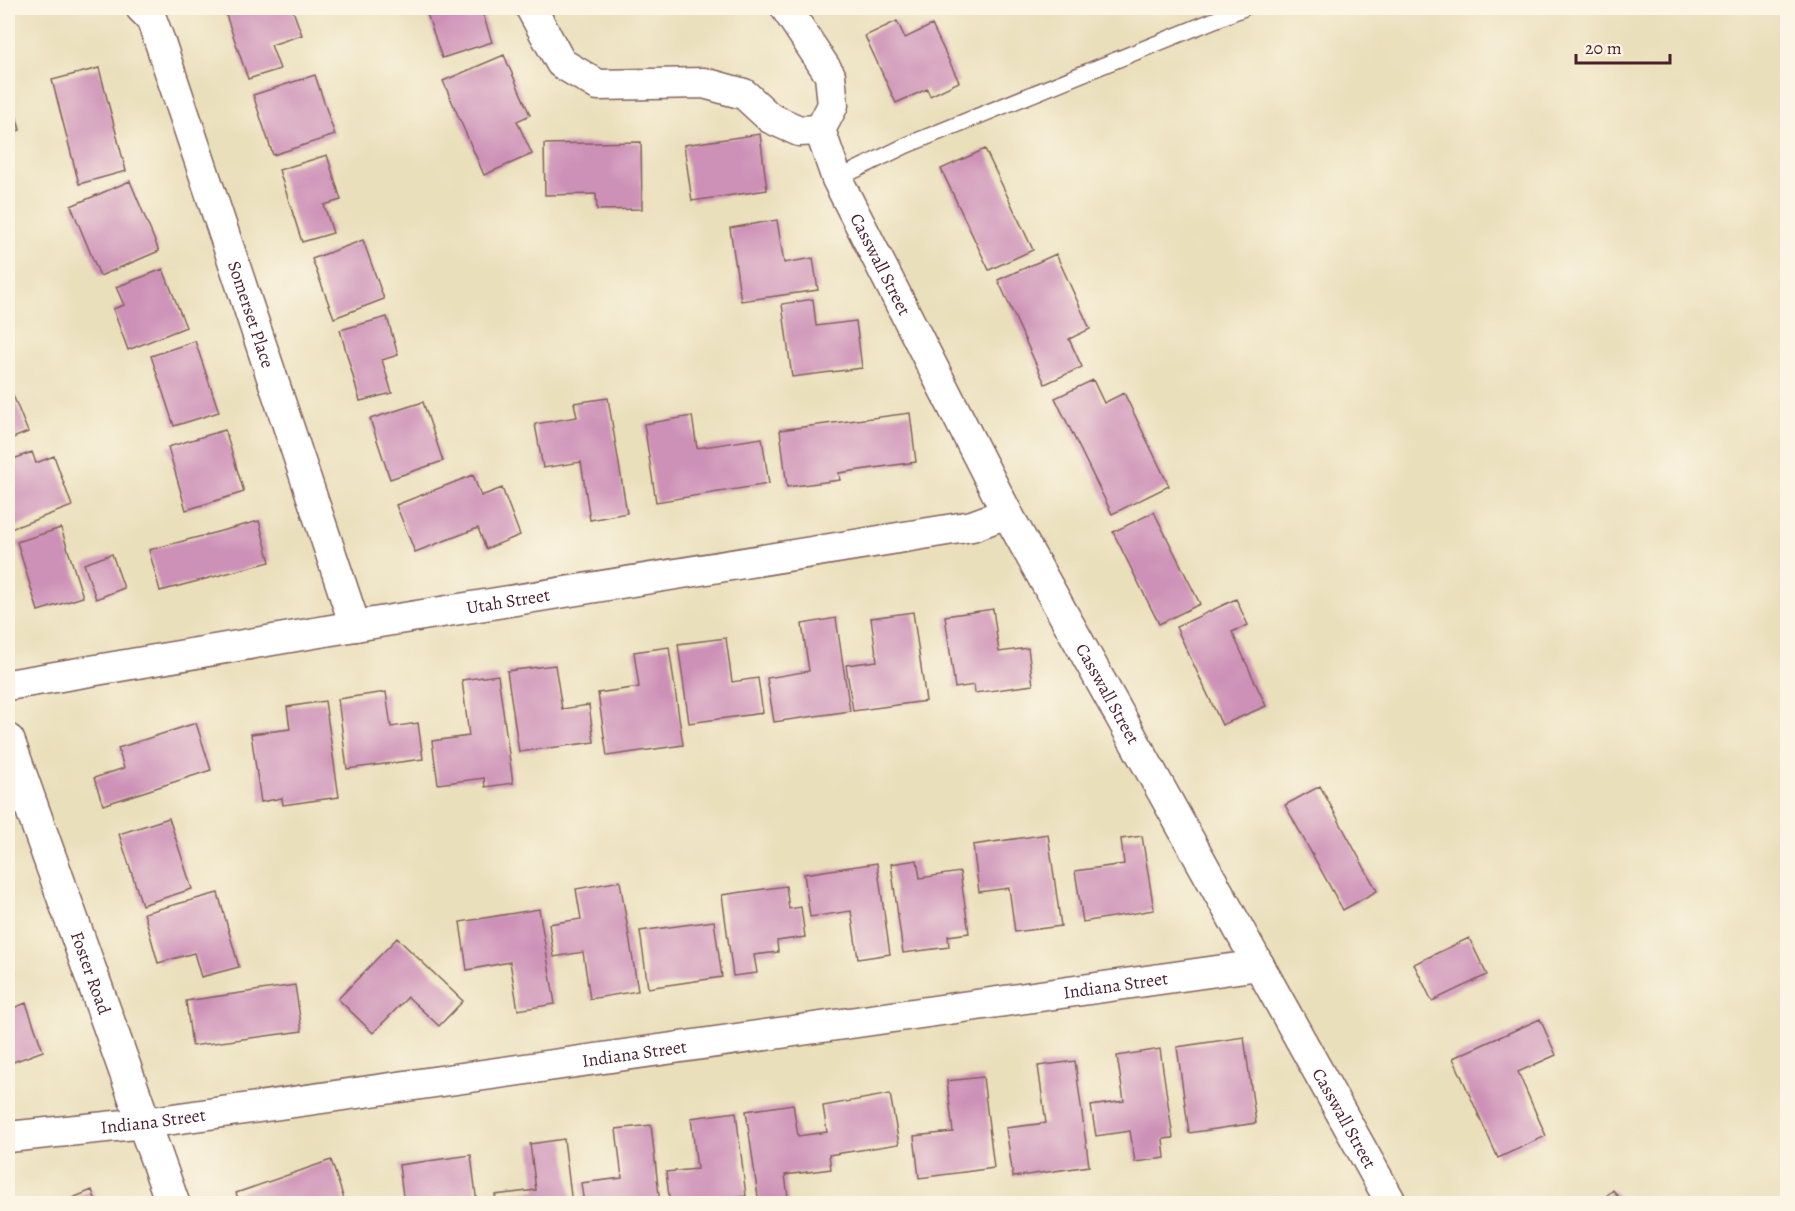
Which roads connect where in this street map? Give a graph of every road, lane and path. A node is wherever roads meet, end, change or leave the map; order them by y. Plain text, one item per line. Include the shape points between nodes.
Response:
1 (141, 8) edge
2 (531, 8) edge
3 (786, 8) edge
4 (1244, 8) edge
5 (819, 130) junction
6 (837, 179) junction
7 (1007, 513) junction
8 (355, 626) junction
9 (8, 685) edge
10 (8, 741) edge
11 (1259, 965) junction
12 (145, 1123) junction
13 (8, 1137) edge
14 (173, 1203) edge
15 (1392, 1203) edge

1 - 8 street, Somerset Place via 151,18 161,45
2 - 5 street via 561,63 598,85 704,83 744,94 770,118 798,131
3 - 5 street via 830,75 833,105
4 - 6 lane via 907,145
5 - 6 street, Casswall Street
6 - 7 street, Casswall Street
7 - 8 street, Utah Street via 972,526
7 - 11 street, Casswall Street
8 - 9 street, Utah Street
10 - 12 street, Foster Road
11 - 12 street, Indiana Street
11 - 15 street, Casswall Street
12 - 13 street, Indiana Street
12 - 14 street, Foster Road

